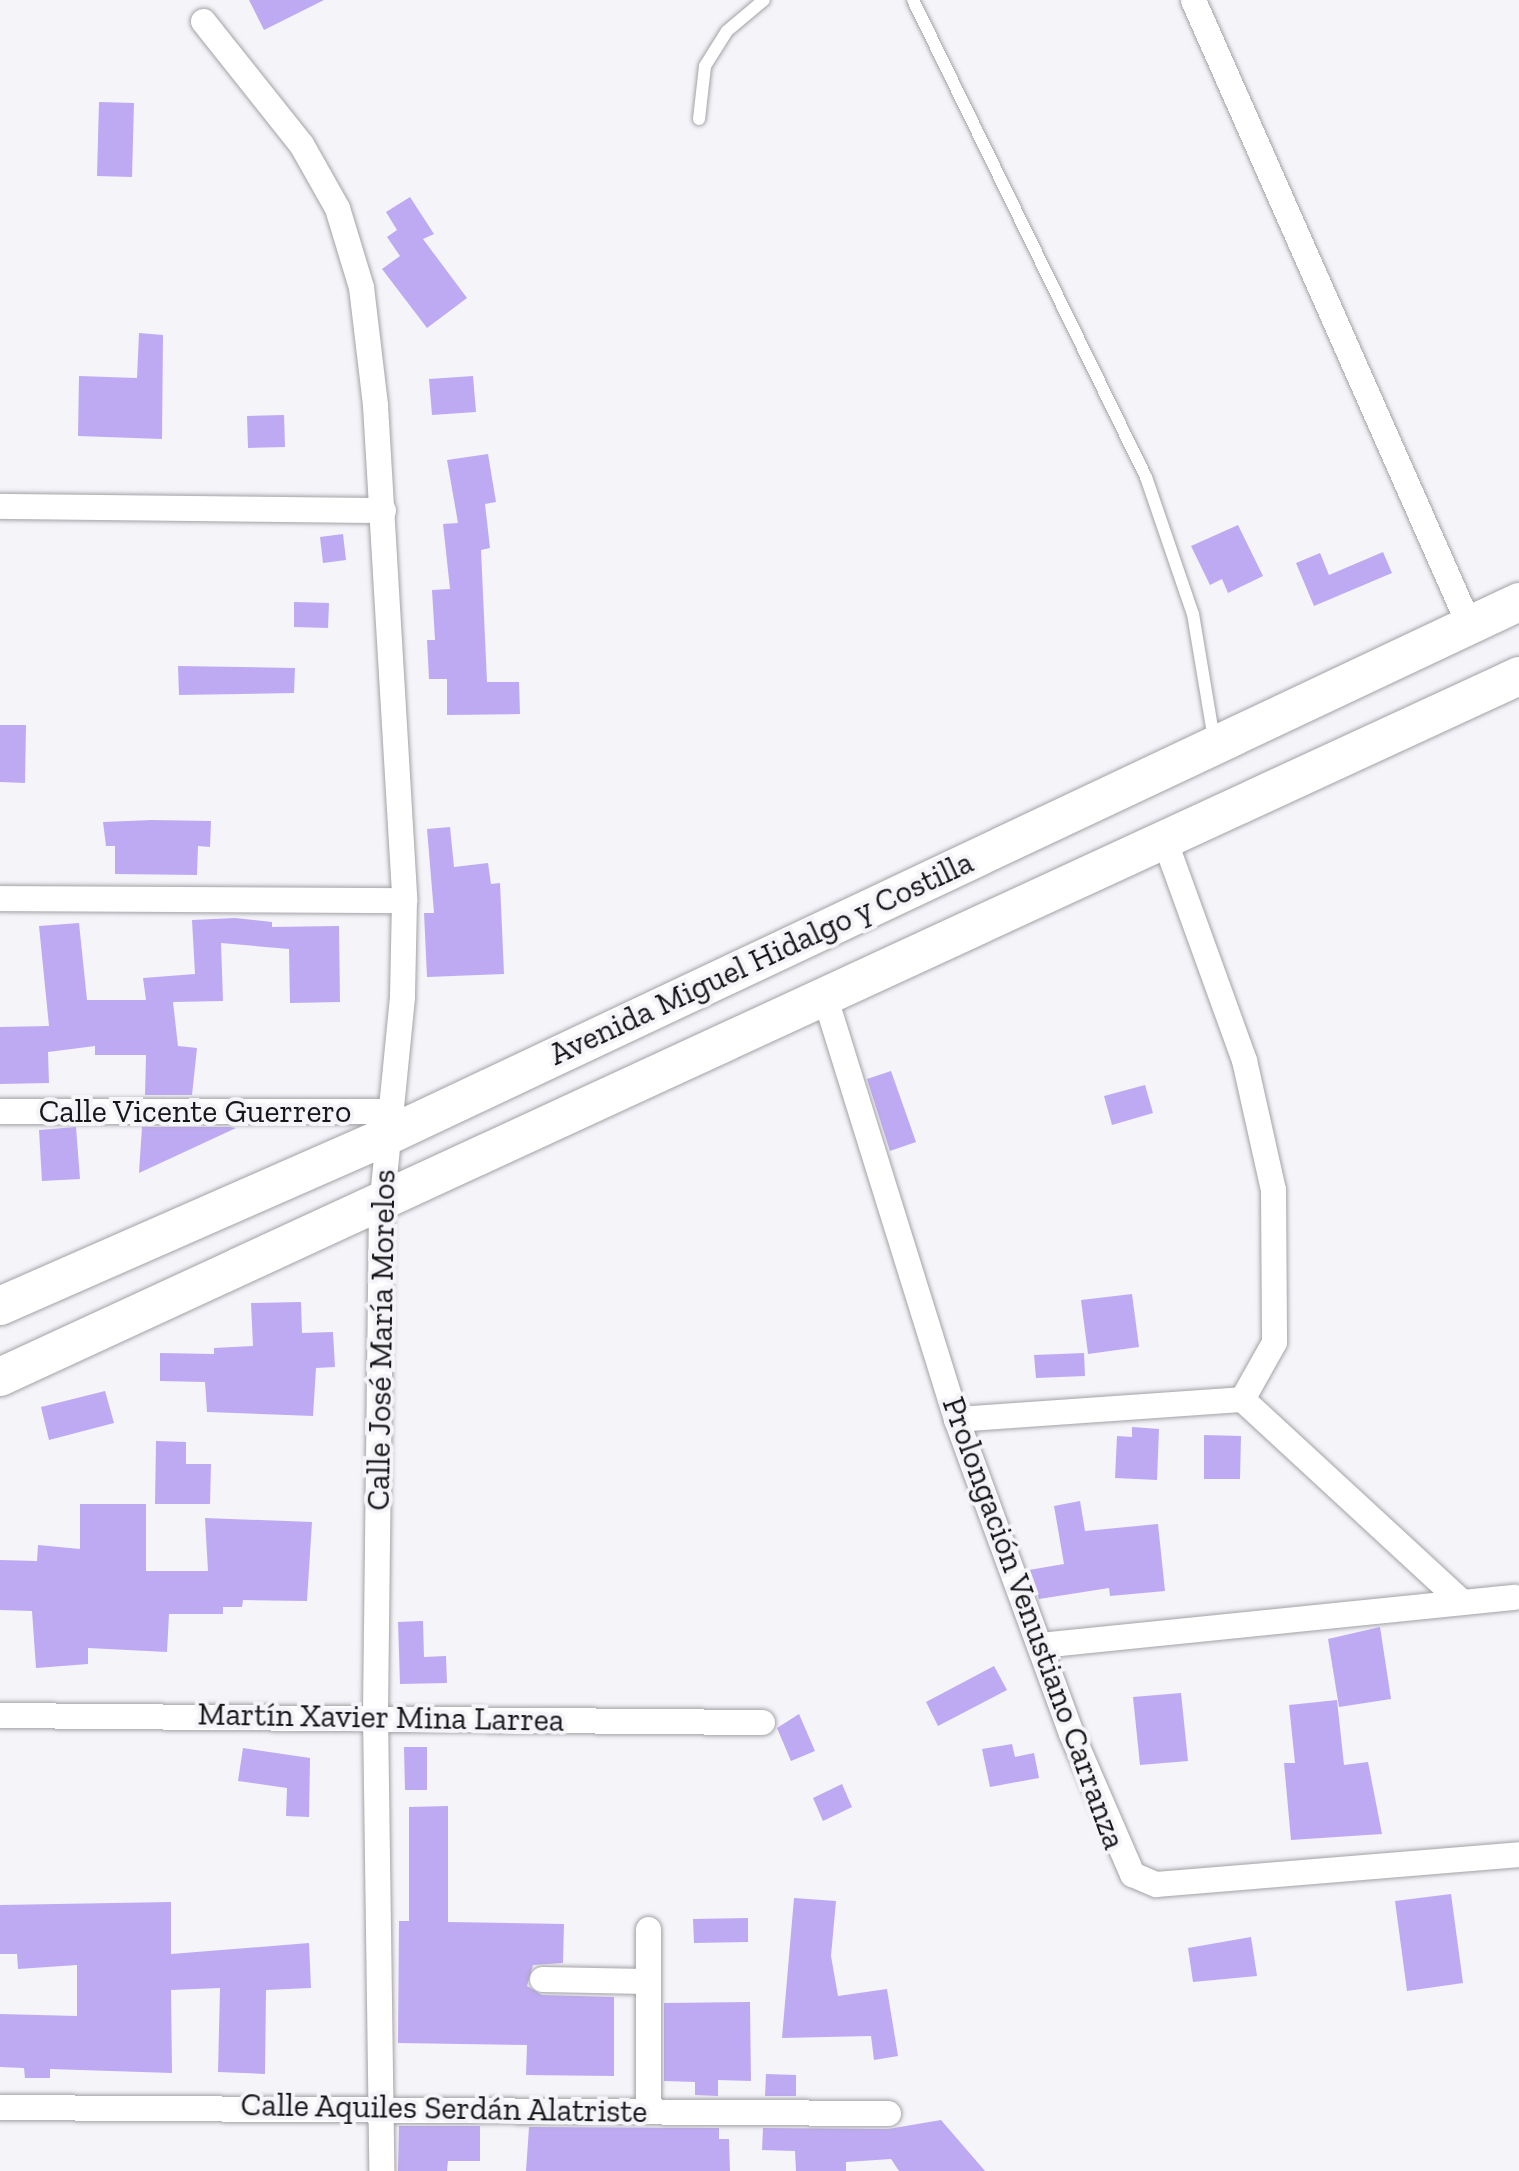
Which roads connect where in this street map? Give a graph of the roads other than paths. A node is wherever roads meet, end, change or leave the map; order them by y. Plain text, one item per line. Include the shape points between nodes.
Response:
1 (764, 0) edge
2 (913, 0) edge
3 (1193, 0) edge
4 (203, 21) dead end
5 (699, 119) dead end
6 (0, 506) edge
7 (382, 510) junction
8 (1519, 602) edge
9 (1469, 626) junction
10 (1519, 676) edge
11 (1214, 743) junction
12 (1164, 839) junction
13 (0, 898) edge
14 (404, 900) junction
15 (825, 998) junction
16 (0, 1110) edge
17 (388, 1124) junction
18 (380, 1206) junction
19 (0, 1306) edge
20 (0, 1377) edge
21 (1242, 1399) junction
22 (956, 1419) junction
23 (1515, 1597) dead end
24 (1462, 1602) junction
25 (1040, 1646) junction
26 (375, 1714) junction
27 (0, 1715) edge
28 (762, 1722) dead end
29 (1519, 1854) edge
30 (648, 1929) dead end
31 (542, 1979) dead end
32 (647, 1982) junction
33 (382, 2105) junction
34 (0, 2107) edge
35 (648, 2110) junction
36 (888, 2113) dead end
37 (381, 2171) edge

1 - 5 lane via 728,31 705,66
2 - 11 lane via 1146,477 1193,614
3 - 9 street
4 - 7 street, Calle José María Morelos via 301,144 337,208 361,287
6 - 7 street
7 - 14 street, Calle José María Morelos
8 - 9 main road, Avenida Miguel Hidalgo y Costilla
9 - 11 main road, Avenida Miguel Hidalgo y Costilla
10 - 12 main road, Avenida Miguel Hidalgo y Costilla
11 - 17 main road, Avenida Miguel Hidalgo y Costilla
12 - 15 main road, Avenida Miguel Hidalgo y Costilla
12 - 21 street via 1244,1060 1273,1190 1274,1342
13 - 14 street
14 - 17 street, Calle José María Morelos
15 - 18 main road, Avenida Miguel Hidalgo y Costilla
15 - 22 street, Prolongación Venustiano Carranza
16 - 17 street, Calle Vicente Guerrero
17 - 18 street, Calle José María Morelos
17 - 19 main road, Avenida Miguel Hidalgo y Costilla
18 - 20 main road, Avenida Miguel Hidalgo y Costilla
18 - 26 street, Calle José María Morelos
21 - 22 street
21 - 24 street
22 - 25 street, Prolongación Venustiano Carranza
23 - 24 street
24 - 25 street
25 - 29 street, Prolongación Venustiano Carranza via 1121,1859 1145,1881
26 - 27 street, Martín Xavier Mina Larrea
26 - 28 street, Martín Xavier Mina Larrea
26 - 33 street, Calle José María Morelos
30 - 32 street
31 - 32 street
32 - 35 street
33 - 34 street, Calle Aquiles Serdán Alatriste
33 - 35 street, Calle Aquiles Serdán Alatriste
33 - 37 street, Calle José María Morelos
35 - 36 street, Calle Aquiles Serdán Alatriste

